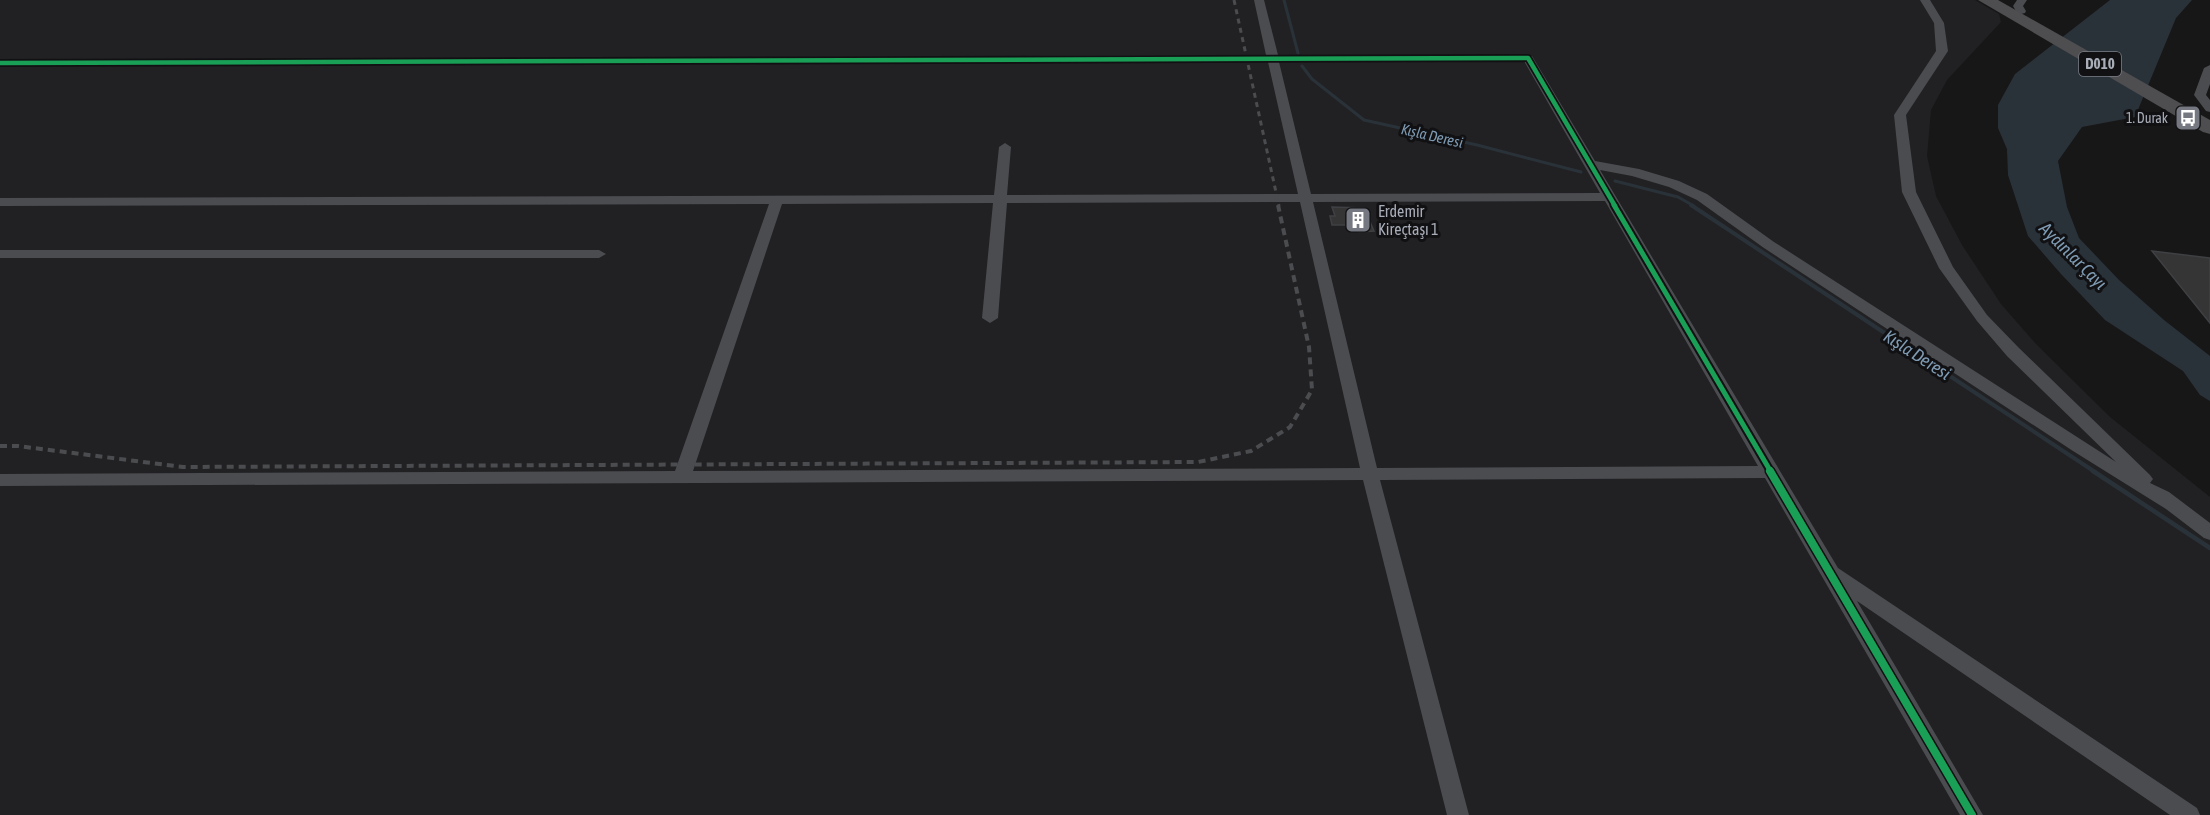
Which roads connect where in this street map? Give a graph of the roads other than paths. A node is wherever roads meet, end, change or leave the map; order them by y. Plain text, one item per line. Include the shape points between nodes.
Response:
1 (1259, 0) edge
2 (1925, 0) edge
3 (1986, 0) edge
4 (2002, 0) edge
5 (2019, 9) edge
6 (1272, 59) junction
7 (0, 63) edge
8 (2210, 68) edge
9 (2185, 107) junction
10 (2210, 108) edge
11 (2210, 117) edge
12 (2210, 128) edge
13 (1005, 147) dead end
14 (1589, 164) junction
15 (1306, 197) junction
16 (1608, 197) junction
17 (1001, 199) junction
18 (777, 200) junction
19 (0, 202) edge
20 (0, 254) edge
21 (599, 254) dead end
22 (990, 318) dead end
23 (1370, 472) junction
24 (1769, 472) junction
25 (682, 476) junction
26 (0, 480) edge
27 (2169, 503) junction
28 (2210, 532) edge
29 (1828, 572) junction
30 (1458, 815) edge
31 (1972, 815) edge
32 (2189, 815) edge

1 - 6 street
2 - 27 street via 1939,23 1942,51 1900,115 1909,192 1946,268 1982,318
3 - 5 highway, D010
4 - 5 highway, D010
5 - 9 highway, D010
6 - 7 street
6 - 14 street via 1528,58
6 - 15 street
8 - 10 street via 2200,94
9 - 11 highway, D010
9 - 12 highway, D010
13 - 17 street
14 - 16 street
14 - 27 street via 1634,172 1702,197 1769,245
15 - 16 street
15 - 17 street
15 - 23 street
16 - 24 street
17 - 18 street
17 - 22 street
18 - 19 street
18 - 25 street
20 - 21 street
23 - 24 street
23 - 25 street
23 - 30 street
24 - 29 street
25 - 26 street
27 - 28 street
29 - 31 street
29 - 32 street

